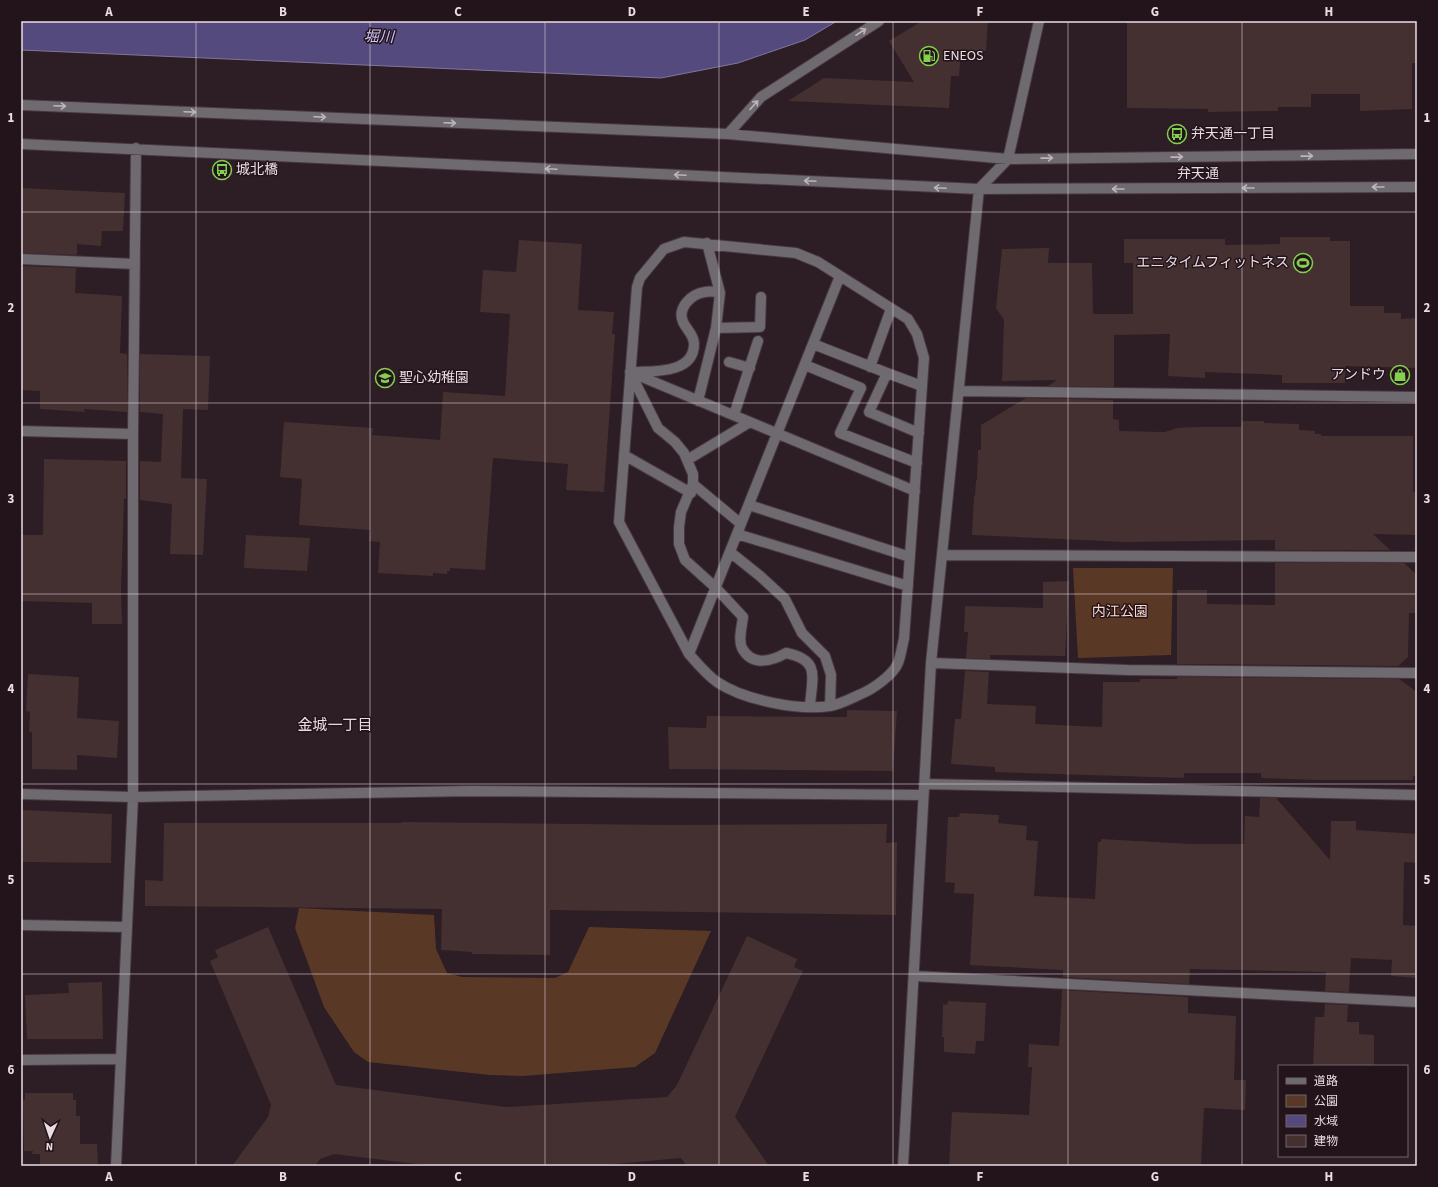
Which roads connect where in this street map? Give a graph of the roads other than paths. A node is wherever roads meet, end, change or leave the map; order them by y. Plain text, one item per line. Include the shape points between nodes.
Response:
1 (879, 21) edge
2 (1039, 21) edge
3 (21, 104) edge
4 (728, 134) junction
5 (21, 144) edge
6 (136, 148) junction
7 (1417, 154) edge
8 (1008, 159) junction
9 (1417, 187) edge
10 (979, 189) junction
11 (706, 243) junction
12 (21, 260) edge
13 (135, 264) junction
14 (840, 276) junction
15 (720, 293) junction
16 (761, 297) dead end
17 (891, 309) junction
18 (716, 328) junction
19 (758, 340) dead end
20 (813, 344) junction
21 (729, 362) dead end
22 (805, 365) junction
23 (870, 367) junction
24 (750, 368) junction
25 (630, 372) junction
26 (887, 373) junction
27 (922, 386) junction
28 (959, 391) junction
29 (1417, 397) edge
30 (698, 401) junction
31 (734, 415) junction
32 (750, 422) junction
33 (21, 431) edge
34 (778, 433) junction
35 (919, 433) junction
36 (133, 434) junction
37 (624, 454) junction
38 (687, 460) junction
39 (917, 463) junction
40 (692, 489) junction
41 (915, 491) junction
42 (749, 506) junction
43 (741, 524) junction
44 (737, 534) junction
45 (730, 552) junction
46 (942, 555) junction
47 (910, 557) junction
48 (1417, 557) edge
49 (908, 586) junction
50 (716, 588) junction
51 (689, 654) junction
52 (931, 663) junction
53 (1417, 673) edge
54 (810, 706) junction
55 (830, 706) junction
56 (924, 784) junction
57 (21, 794) edge
58 (923, 795) junction
59 (1417, 795) edge
60 (133, 797) junction
61 (21, 925) edge
62 (127, 927) junction
63 (914, 976) junction
64 (1417, 1002) edge
65 (120, 1059) junction
66 (21, 1060) edge
67 (116, 1166) edge
68 (902, 1166) edge

4 -> 1 street via 761,97
2 - 8 street
3 -> 4 street, 弁天通
4 - 8 street, 弁天通
5 - 6 street, 弁天通
10 -> 6 street, 弁天通
6 - 13 street
8 -> 7 street, 弁天通
8 - 10 street
9 -> 10 street, 弁天通
10 - 28 street
11 - 14 street via 796,253 818,262
11 - 15 street
11 - 25 street via 684,242 664,249 640,278 635,303
12 - 13 street
13 - 36 street
14 - 17 street
14 - 20 street
15 - 18 street
15 - 25 street via 699,294 686,303 681,311 683,322 693,338 694,345 690,357 684,364 671,370
16 - 18 street via 760,327
17 - 23 street
17 - 27 street via 908,319 917,334 924,358
18 - 30 street
19 - 24 street
20 - 22 street
20 - 23 street
21 - 24 street
22 - 34 street
22 - 39 street via 861,388 840,433
23 - 26 street
24 - 31 street
25 - 30 street
25 - 37 street
25 - 38 street via 658,428 675,442
26 - 27 street
26 - 35 street via 869,412
27 - 35 street
28 - 29 street
28 - 46 street
30 - 31 street
31 - 32 street
32 - 34 street
32 - 38 street
33 - 36 street
34 - 41 street
34 - 42 street
35 - 39 street
36 - 60 street
37 - 40 street
37 - 51 street via 619,522
38 - 40 street via 693,474
39 - 41 street
40 - 43 street
40 - 50 street via 681,512 679,544 685,560
41 - 47 street
42 - 43 street
42 - 47 street
43 - 44 street
44 - 45 street
44 - 49 street
45 - 50 street
45 - 55 street via 785,599 802,633 826,656 831,675
46 - 48 street
46 - 52 street
47 - 49 street
49 - 55 street via 904,639 898,664 868,691
50 - 51 street
50 - 54 street via 743,617 740,634 742,648 752,658 760,661 774,660 786,653 809,662 813,673
51 - 54 street via 702,670 718,683 736,691 770,701
52 - 53 street via 1127,670
52 - 56 street
54 - 55 street
56 - 58 street
56 - 59 street
57 - 60 street
58 - 60 street via 470,791
58 - 63 street
60 - 62 street
61 - 62 street
62 - 65 street
63 - 64 street
63 - 68 street
65 - 66 street
65 - 67 street

